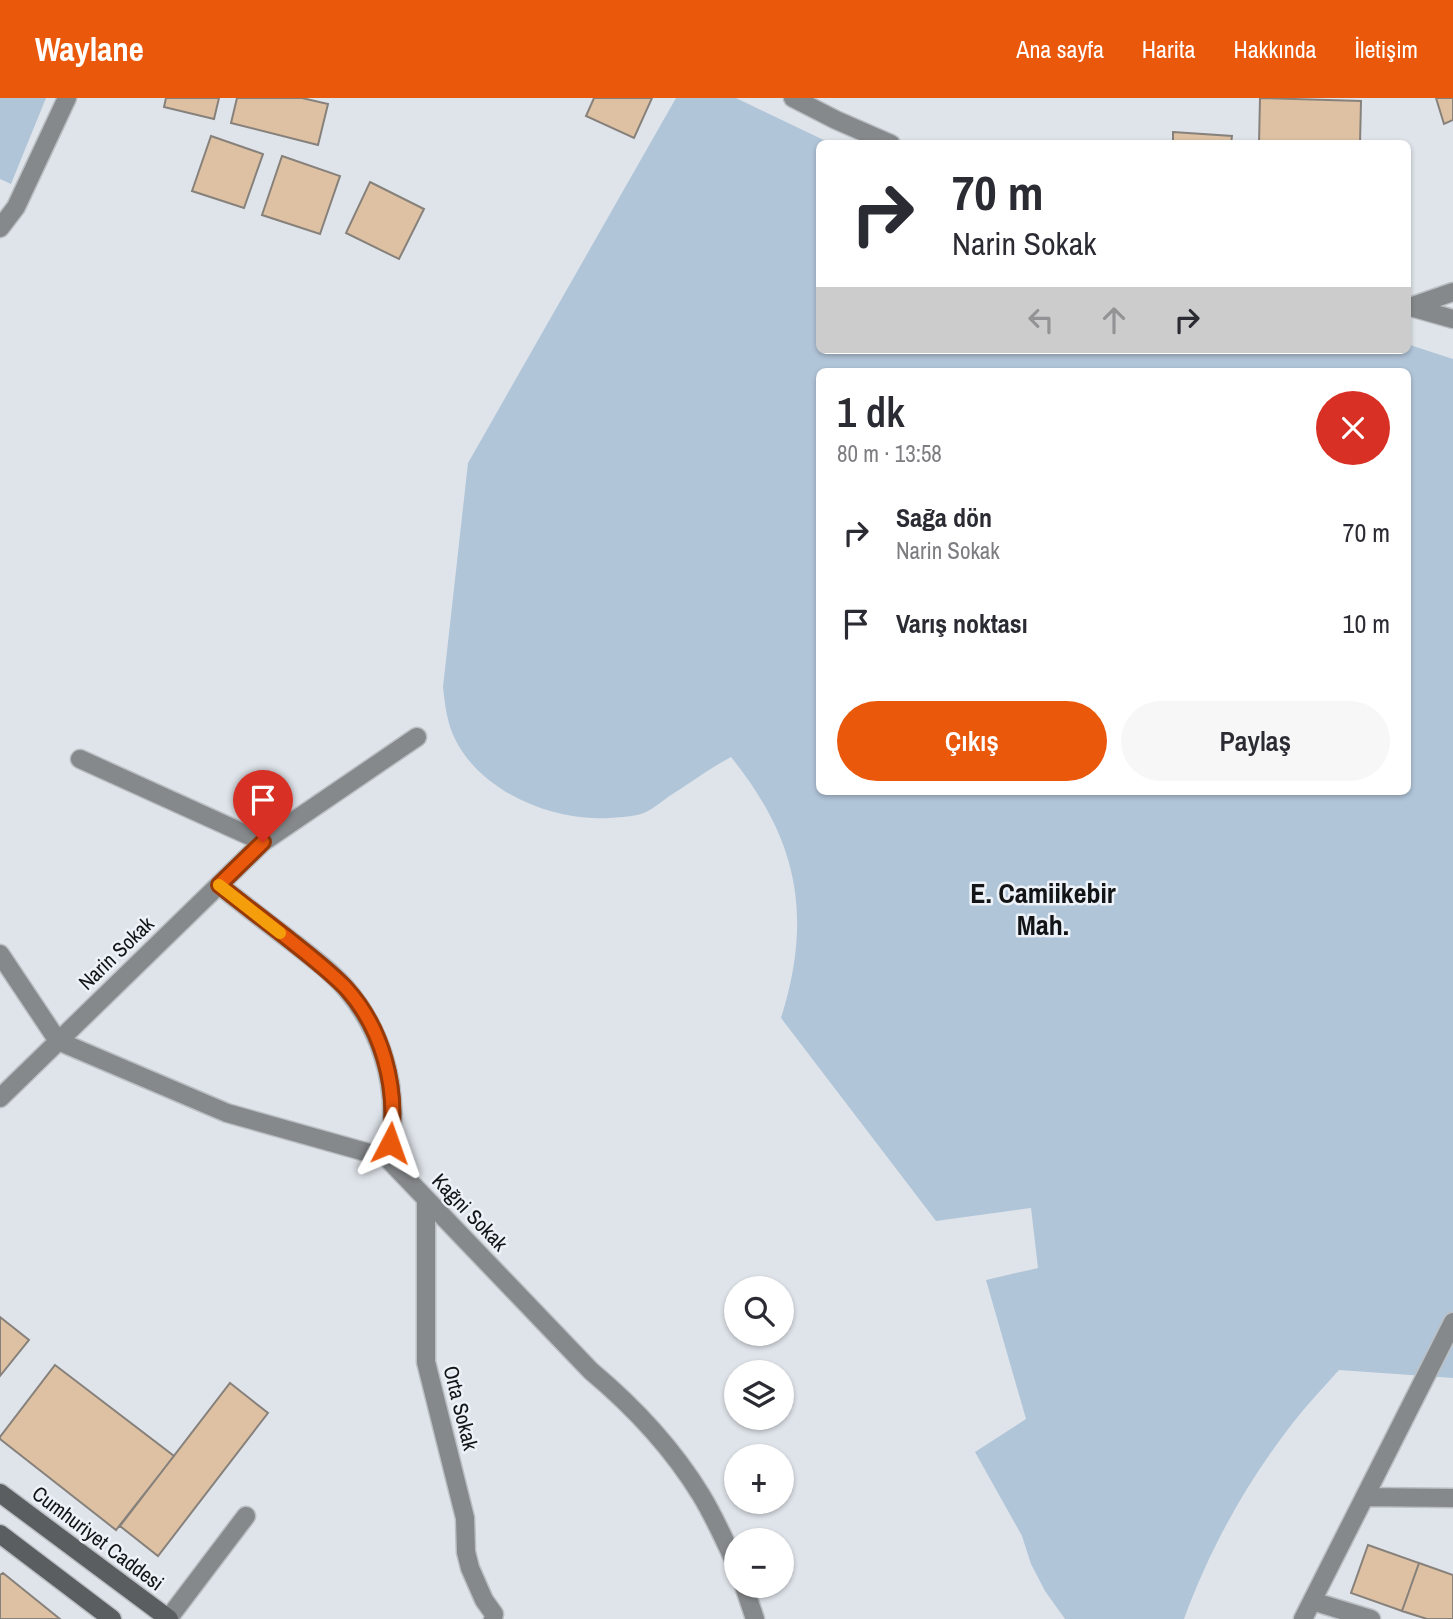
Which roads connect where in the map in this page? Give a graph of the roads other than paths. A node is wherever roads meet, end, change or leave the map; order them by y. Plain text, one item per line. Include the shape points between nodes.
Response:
1 (67, 98) edge
2 (793, 98) edge
3 (882, 140) edge
4 (0, 229) edge
5 (1453, 292) edge
6 (1411, 305) edge
7 (1411, 307) edge
8 (1453, 319) edge
9 (416, 737) dead end
10 (80, 759) dead end
11 (263, 842) junction
12 (219, 885) junction
13 (0, 954) edge
14 (58, 1041) junction
15 (0, 1098) edge
16 (387, 1158) junction
17 (426, 1199) junction
18 (1453, 1322) edge
19 (0, 1493) edge
20 (1365, 1497) junction
21 (1453, 1498) edge
22 (246, 1516) dead end
23 (0, 1534) edge
24 (724, 1541) edge
25 (748, 1598) edge
26 (1312, 1601) junction
27 (112, 1619) edge
28 (168, 1619) edge
29 (493, 1619) edge
30 (755, 1619) edge
31 (1303, 1619) edge
32 (1371, 1619) edge

1 - 4 street via 16,206
2 - 3 street
5 - 6 street
7 - 8 street
9 - 11 street, Narin Sokak
10 - 11 street
11 - 12 street, Narin Sokak
12 - 14 street, Narin Sokak
12 - 16 street via 327,969 363,1011 387,1065 392,1127
13 - 14 street
14 - 15 street, Narin Sokak
14 - 16 street via 228,1113
16 - 17 street, Kağni Sokak
17 - 24 street, Kağni Sokak via 652,1428 702,1496
17 - 29 street, Orta Sokak via 426,1362 465,1518 470,1568
18 - 20 street
19 - 28 main road, Cumhuriyet Caddesi
20 - 21 street
20 - 26 street
22 - 28 street
23 - 27 main road
25 - 30 street
26 - 31 street
26 - 32 street

